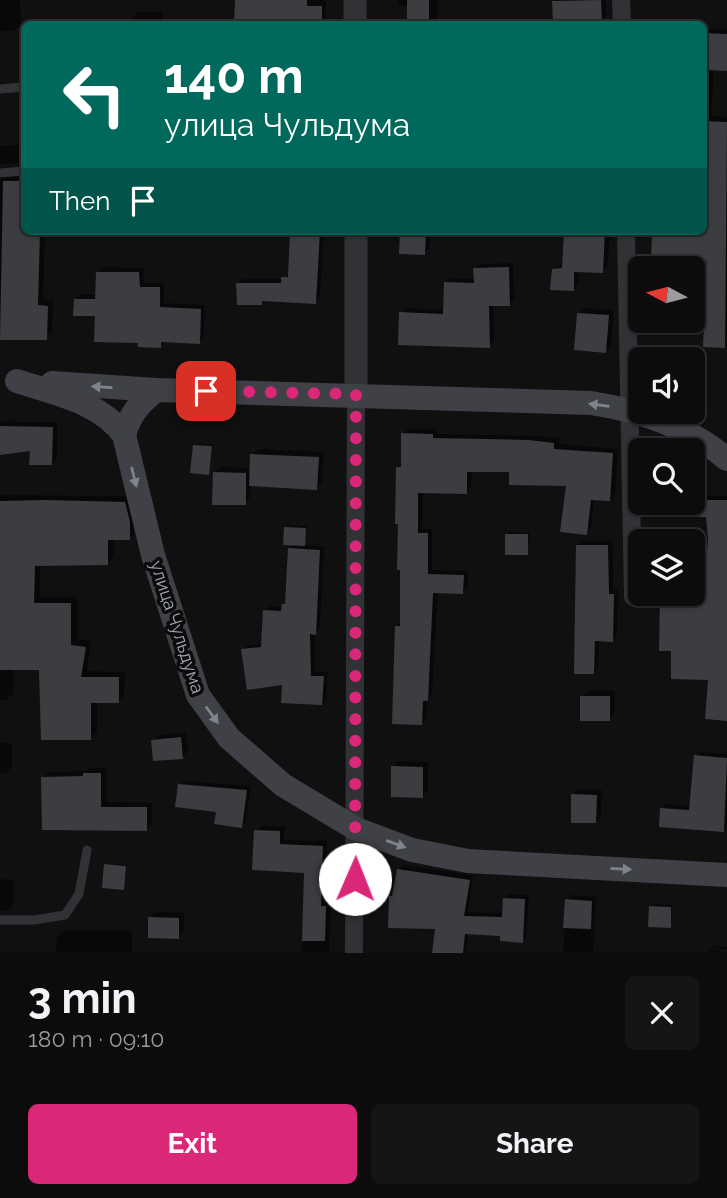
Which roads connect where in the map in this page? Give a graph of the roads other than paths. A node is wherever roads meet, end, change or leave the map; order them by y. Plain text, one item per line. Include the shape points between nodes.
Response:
1 (355, 0) edge
2 (621, 0) edge
3 (355, 21) edge
4 (622, 21) edge
5 (21, 87) edge
6 (0, 89) edge
7 (21, 172) edge
8 (0, 173) edge
9 (356, 235) edge
10 (626, 235) edge
11 (629, 347) edge
12 (8, 381) edge
13 (156, 390) junction
14 (356, 394) junction
15 (628, 410) edge
16 (630, 424) edge
17 (667, 424) edge
18 (124, 435) junction
19 (727, 459) edge
20 (632, 529) edge
21 (356, 830) junction
22 (87, 850) dead end
23 (727, 875) edge
24 (0, 920) edge
25 (354, 953) edge

1 - 3 street
2 - 4 street
5 - 6 lane
7 - 8 lane
9 - 14 street
10 - 11 street
13 -> 12 main road
12 - 18 main road via 83,403 112,419
13 - 14 main road
13 - 18 main road via 129,417
15 -> 14 main road via 591,404
14 - 21 street
16 - 20 street
17 - 19 main road via 691,433
18 -> 21 main road, улица Чульдума via 153,555 198,695 229,738 283,785
21 -> 23 main road, улица Чульдума via 412,850 468,861
21 - 25 street
22 - 24 lane via 79,894 65,915

